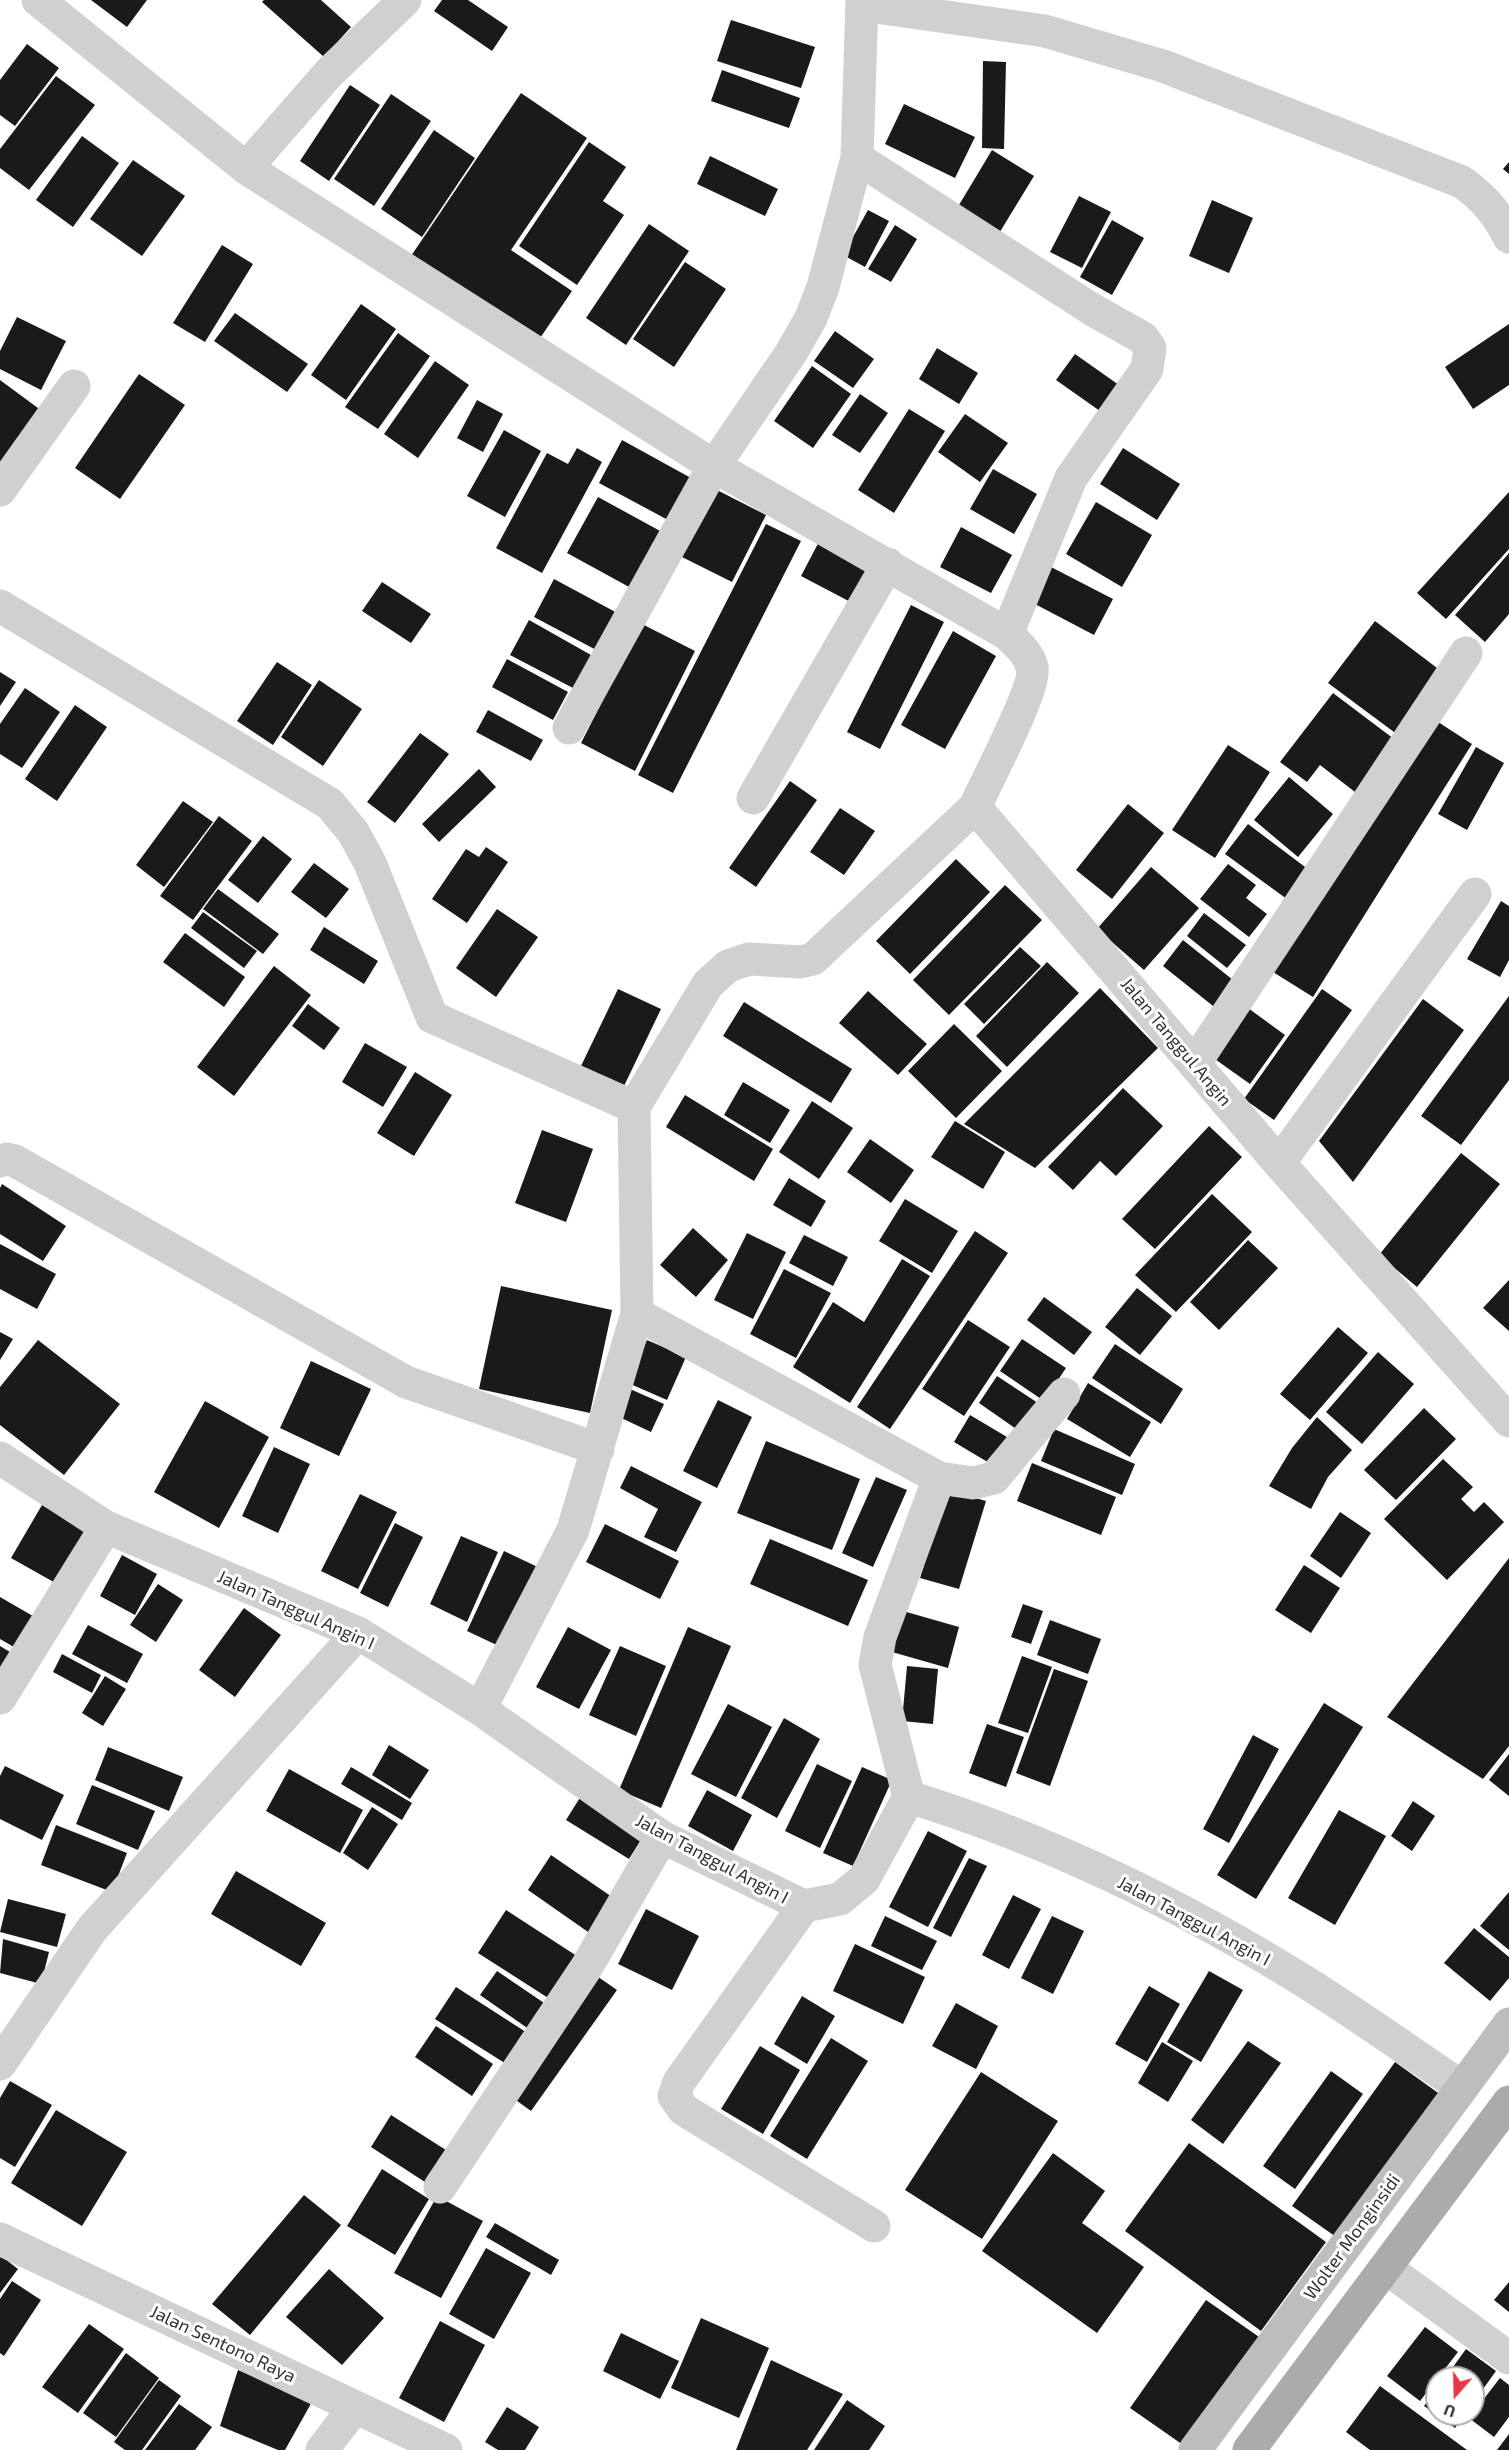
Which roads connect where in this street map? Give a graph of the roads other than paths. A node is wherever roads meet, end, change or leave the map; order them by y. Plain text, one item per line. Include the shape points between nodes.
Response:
1 (38, 0) edge
2 (405, 0) edge
3 (862, 3) edge
4 (858, 158) junction
5 (246, 168) junction
6 (1509, 237) edge
7 (74, 386) dead end
8 (714, 466) junction
9 (0, 490) edge
10 (888, 564) junction
11 (0, 606) edge
12 (1007, 634) junction
13 (1466, 653) dead end
14 (568, 728) dead end
15 (753, 798) dead end
16 (975, 807) junction
17 (1475, 894) dead end
18 (1195, 1063) junction
19 (634, 1107) junction
20 (0, 1161) edge
21 (1279, 1163) junction
22 (637, 1314) junction
23 (1064, 1394) dead end
24 (1509, 1421) edge
25 (598, 1449) junction
26 (0, 1458) edge
27 (939, 1478) junction
28 (106, 1527) junction
29 (358, 1634) junction
30 (0, 1698) edge
31 (480, 1709) junction
32 (909, 1797) junction
33 (662, 1836) junction
34 (804, 1906) junction
35 (1509, 2024) edge
36 (0, 2064) edge
37 (1462, 2087) junction
38 (1509, 2102) edge
39 (440, 2187) dead end
40 (874, 2226) dead end
41 (0, 2239) edge
42 (1386, 2268) junction
43 (1509, 2358) edge
44 (355, 2407) junction
45 (322, 2450) edge
46 (446, 2450) edge
47 (1195, 2450) edge
48 (1249, 2450) edge

1 - 5 street
2 - 5 street via 298,106
3 - 4 street
3 - 6 street via 1045,31 1163,66 1462,182 1497,213
4 - 8 street via 811,318
4 - 12 street via 1143,339 1150,348 1147,369 1071,478
5 - 8 street
7 - 9 street
8 - 10 street
8 - 14 street
10 - 12 street
10 - 15 street
11 - 19 street via 330,804 353,832 370,863 432,1017
12 - 16 street via 1024,650 1032,668 1029,690
13 - 18 street
16 - 18 street, Jalan Tanggul Angin
16 - 19 street via 813,959 750,959 728,966 708,984
17 - 21 street
18 - 21 street, Jalan Tanggul Angin
19 - 22 street
20 - 25 street via 15,1161 406,1382
21 - 24 street, Jalan Tanggul Angin
22 - 25 street
22 - 27 street
23 - 27 street via 994,1478 973,1483
25 - 31 street via 573,1530
26 - 28 street, Jalan Tanggul Angin I
27 - 32 street via 880,1637 875,1665
28 - 29 street, Jalan Tanggul Angin I
28 - 30 street
29 - 31 street, Jalan Tanggul Angin I
29 - 36 street via 92,1929
31 - 33 street, Jalan Tanggul Angin I
32 - 34 street, Jalan Tanggul Angin I via 864,1879 840,1899
32 - 37 street, Jalan Tanggul Angin I via 976,1818 1165,1901 1315,1988
33 - 34 street, Jalan Tanggul Angin I
33 - 39 street via 586,1968
34 - 40 street via 679,2082 674,2096 684,2110
35 - 37 main road, Wolter Monginsidi
37 - 47 main road, Wolter Monginsidi
38 - 42 main road
41 - 44 street, Jalan Sentono Raya
42 - 43 street
42 - 48 main road
44 - 45 street
44 - 46 street, Jalan Sentono Raya

